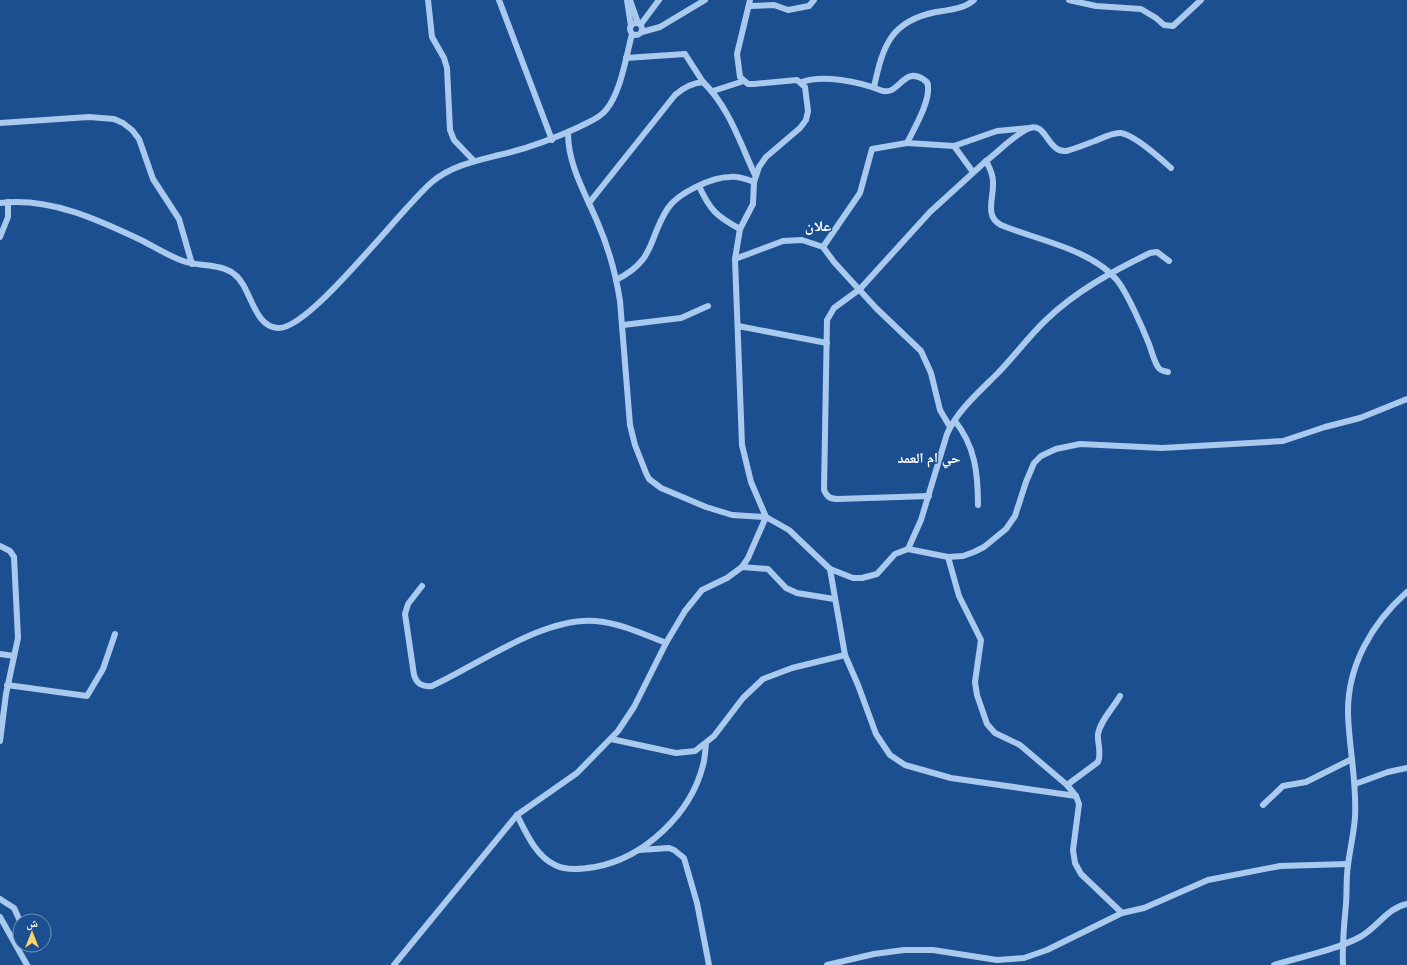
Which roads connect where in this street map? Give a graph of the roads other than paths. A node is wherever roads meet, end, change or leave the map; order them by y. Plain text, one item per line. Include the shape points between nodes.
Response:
1 (428, 0) edge
2 (499, 0) edge
3 (628, 0) edge
4 (659, 0) edge
5 (705, 0) edge
6 (814, 0) edge
7 (974, 0) edge
8 (1069, 0) edge
9 (1201, 0) edge
10 (750, 3) edge
11 (640, 23) junction
12 (631, 26) junction
13 (642, 32) junction
14 (632, 34) junction
15 (626, 58) junction
16 (744, 81) junction
17 (703, 82) junction
18 (802, 82) junction
19 (874, 87) junction
20 (713, 91) junction
21 (0, 123) edge
22 (1030, 128) junction
23 (568, 133) junction
24 (552, 140) junction
25 (907, 143) junction
26 (954, 146) junction
27 (474, 161) junction
28 (986, 161) junction
29 (1171, 168) dead end
30 (973, 172) junction
31 (756, 175) junction
32 (754, 182) junction
33 (699, 186) junction
34 (8, 202) junction
35 (0, 203) edge
36 (589, 203) junction
37 (740, 229) junction
38 (0, 237) edge
39 (823, 247) junction
40 (735, 259) junction
41 (1169, 261) dead end
42 (192, 264) junction
43 (1110, 273) junction
44 (616, 280) junction
45 (860, 289) junction
46 (708, 306) dead end
47 (623, 325) junction
48 (738, 326) junction
49 (827, 343) junction
50 (1168, 372) dead end
51 (1407, 399) edge
52 (955, 421) junction
53 (950, 427) junction
54 (929, 496) junction
55 (978, 505) dead end
56 (766, 517) junction
57 (0, 546) edge
58 (908, 549) junction
59 (948, 557) junction
60 (742, 567) junction
61 (830, 568) junction
62 (422, 586) dead end
63 (1407, 592) edge
64 (834, 599) junction
65 (115, 634) dead end
66 (666, 642) junction
67 (0, 654) edge
68 (845, 655) junction
69 (14, 656) junction
70 (8, 685) junction
71 (1120, 696) dead end
72 (611, 739) junction
73 (0, 741) edge
74 (706, 744) junction
75 (1352, 759) junction
76 (1407, 768) edge
77 (1355, 784) junction
78 (1067, 785) junction
79 (1076, 796) junction
80 (1263, 805) dead end
81 (517, 815) junction
82 (639, 850) junction
83 (1348, 864) junction
84 (0, 899) edge
85 (1407, 904) edge
86 (16, 913) edge
87 (1122, 913) junction
88 (0, 917) edge
89 (12, 939) edge
90 (1342, 944) junction
91 (20, 953) edge
92 (997, 960) junction
93 (27, 965) edge
94 (394, 965) edge
95 (710, 965) edge
96 (827, 965) edge
97 (989, 965) edge
98 (1274, 965) edge
99 (1343, 965) edge

1 - 27 street via 432,37 447,68 450,130 454,140
2 - 24 street
3 - 11 street
3 - 12 street
4 - 11 street
5 - 13 street via 660,27
6 - 10 street via 809,6 788,10 774,5
7 - 19 street via 958,8 918,17 892,34 882,55
8 - 9 street via 1096,6 1141,9 1164,24 1173,26
10 - 16 street via 737,54 738,71
11 - 12 street
11 - 13 street
12 - 14 street
13 - 14 street
14 - 15 street
15 - 17 street via 685,54
15 - 23 street via 620,82 607,109 596,119
16 - 18 street via 754,84 790,80
16 - 20 street
17 - 20 street
17 - 36 street via 690,85 675,95
18 - 19 street via 820,78
18 - 31 street via 807,93 806,120 766,157
19 - 25 street via 884,91 892,90 911,75 927,83 925,103
20 - 31 street via 729,117
21 - 42 street via 89,117 114,119 123,123 139,139 153,179 179,219
22 - 26 street via 997,131
22 - 28 street
22 - 29 street via 1039,129 1054,147 1060,150 1069,150 1115,134 1124,134
23 - 24 street
23 - 36 street via 575,171
24 - 27 street
25 - 26 street
25 - 39 street via 872,149 860,193
26 - 30 street
27 - 42 street via 448,171 431,183 347,276 305,314 287,326 277,328 266,325 235,274 221,268
28 - 30 street
28 - 43 street via 992,176 991,212 996,223 1085,256
30 - 45 street via 930,212
31 - 32 street
32 - 33 street via 729,177
32 - 37 street via 753,204
33 - 37 street via 708,206
33 - 44 street via 672,201 641,263
34 - 35 street
34 - 38 street via 8,217
34 - 42 street via 42,204 83,216
36 - 44 street via 601,230
37 - 40 street
39 - 40 street via 802,240 783,241
39 - 45 street
40 - 48 street
41 - 43 street via 1156,252 1150,252
43 - 50 street via 1123,289 1158,367
43 - 52 street via 1072,298 1047,319 974,396
44 - 47 street
45 - 49 street via 829,315
45 - 53 street via 921,351 931,372 940,410
46 - 47 street via 680,318
47 - 56 street via 630,425 635,446 649,479 672,494 718,511 732,515
48 - 49 street
48 - 56 street via 742,445 751,482
49 - 54 street via 824,458 826,494 831,499 838,500
51 - 59 street via 1360,418 1284,441 1162,448 1080,444 1049,451 1034,463 1015,516 1006,529 974,552
52 - 53 street
52 - 55 street via 976,462
53 - 54 street
54 - 58 street
56 - 60 street
56 - 61 street via 789,530
57 - 69 street via 13,554 18,638
58 - 59 street
58 - 61 street via 895,554 882,570 870,578 853,578
59 - 78 street via 959,596 981,640 975,682 987,724 995,733 1020,745
60 - 64 street via 768,570 786,588 797,593
60 - 66 street via 696,595
61 - 64 street
62 - 66 street via 408,604 405,614 414,675 422,686 432,686 526,638 574,622 597,621 616,624
63 - 75 street via 1375,628 1360,654 1348,695
64 - 68 street
65 - 70 street via 104,669 88,696
66 - 72 street via 634,707
67 - 69 street
68 - 74 street via 792,668 763,679 750,689
68 - 79 street via 876,734 885,749 899,763 951,778
69 - 70 street
70 - 73 street
71 - 78 street via 1098,733 1098,762
72 - 74 street via 676,753 690,753
72 - 81 street via 568,780
74 - 82 street via 703,765 690,796 659,834
75 - 77 street
75 - 80 street via 1310,780 1284,786
76 - 77 street
77 - 83 street via 1354,826
78 - 79 street
79 - 87 street via 1079,804 1073,850 1075,863 1081,874
81 - 82 street via 534,847 550,862 560,867 585,869 606,865
81 - 94 street
82 - 95 street via 669,848 684,858 697,903
83 - 87 street via 1286,865 1221,876 1195,884 1144,908
83 - 90 street
84 - 86 street via 14,908
85 - 90 street via 1394,908 1361,936
87 - 92 street via 1039,953 1024,958
88 - 89 street
90 - 98 street
90 - 99 street
91 - 93 street
92 - 96 street via 933,950 904,950
92 - 97 street

